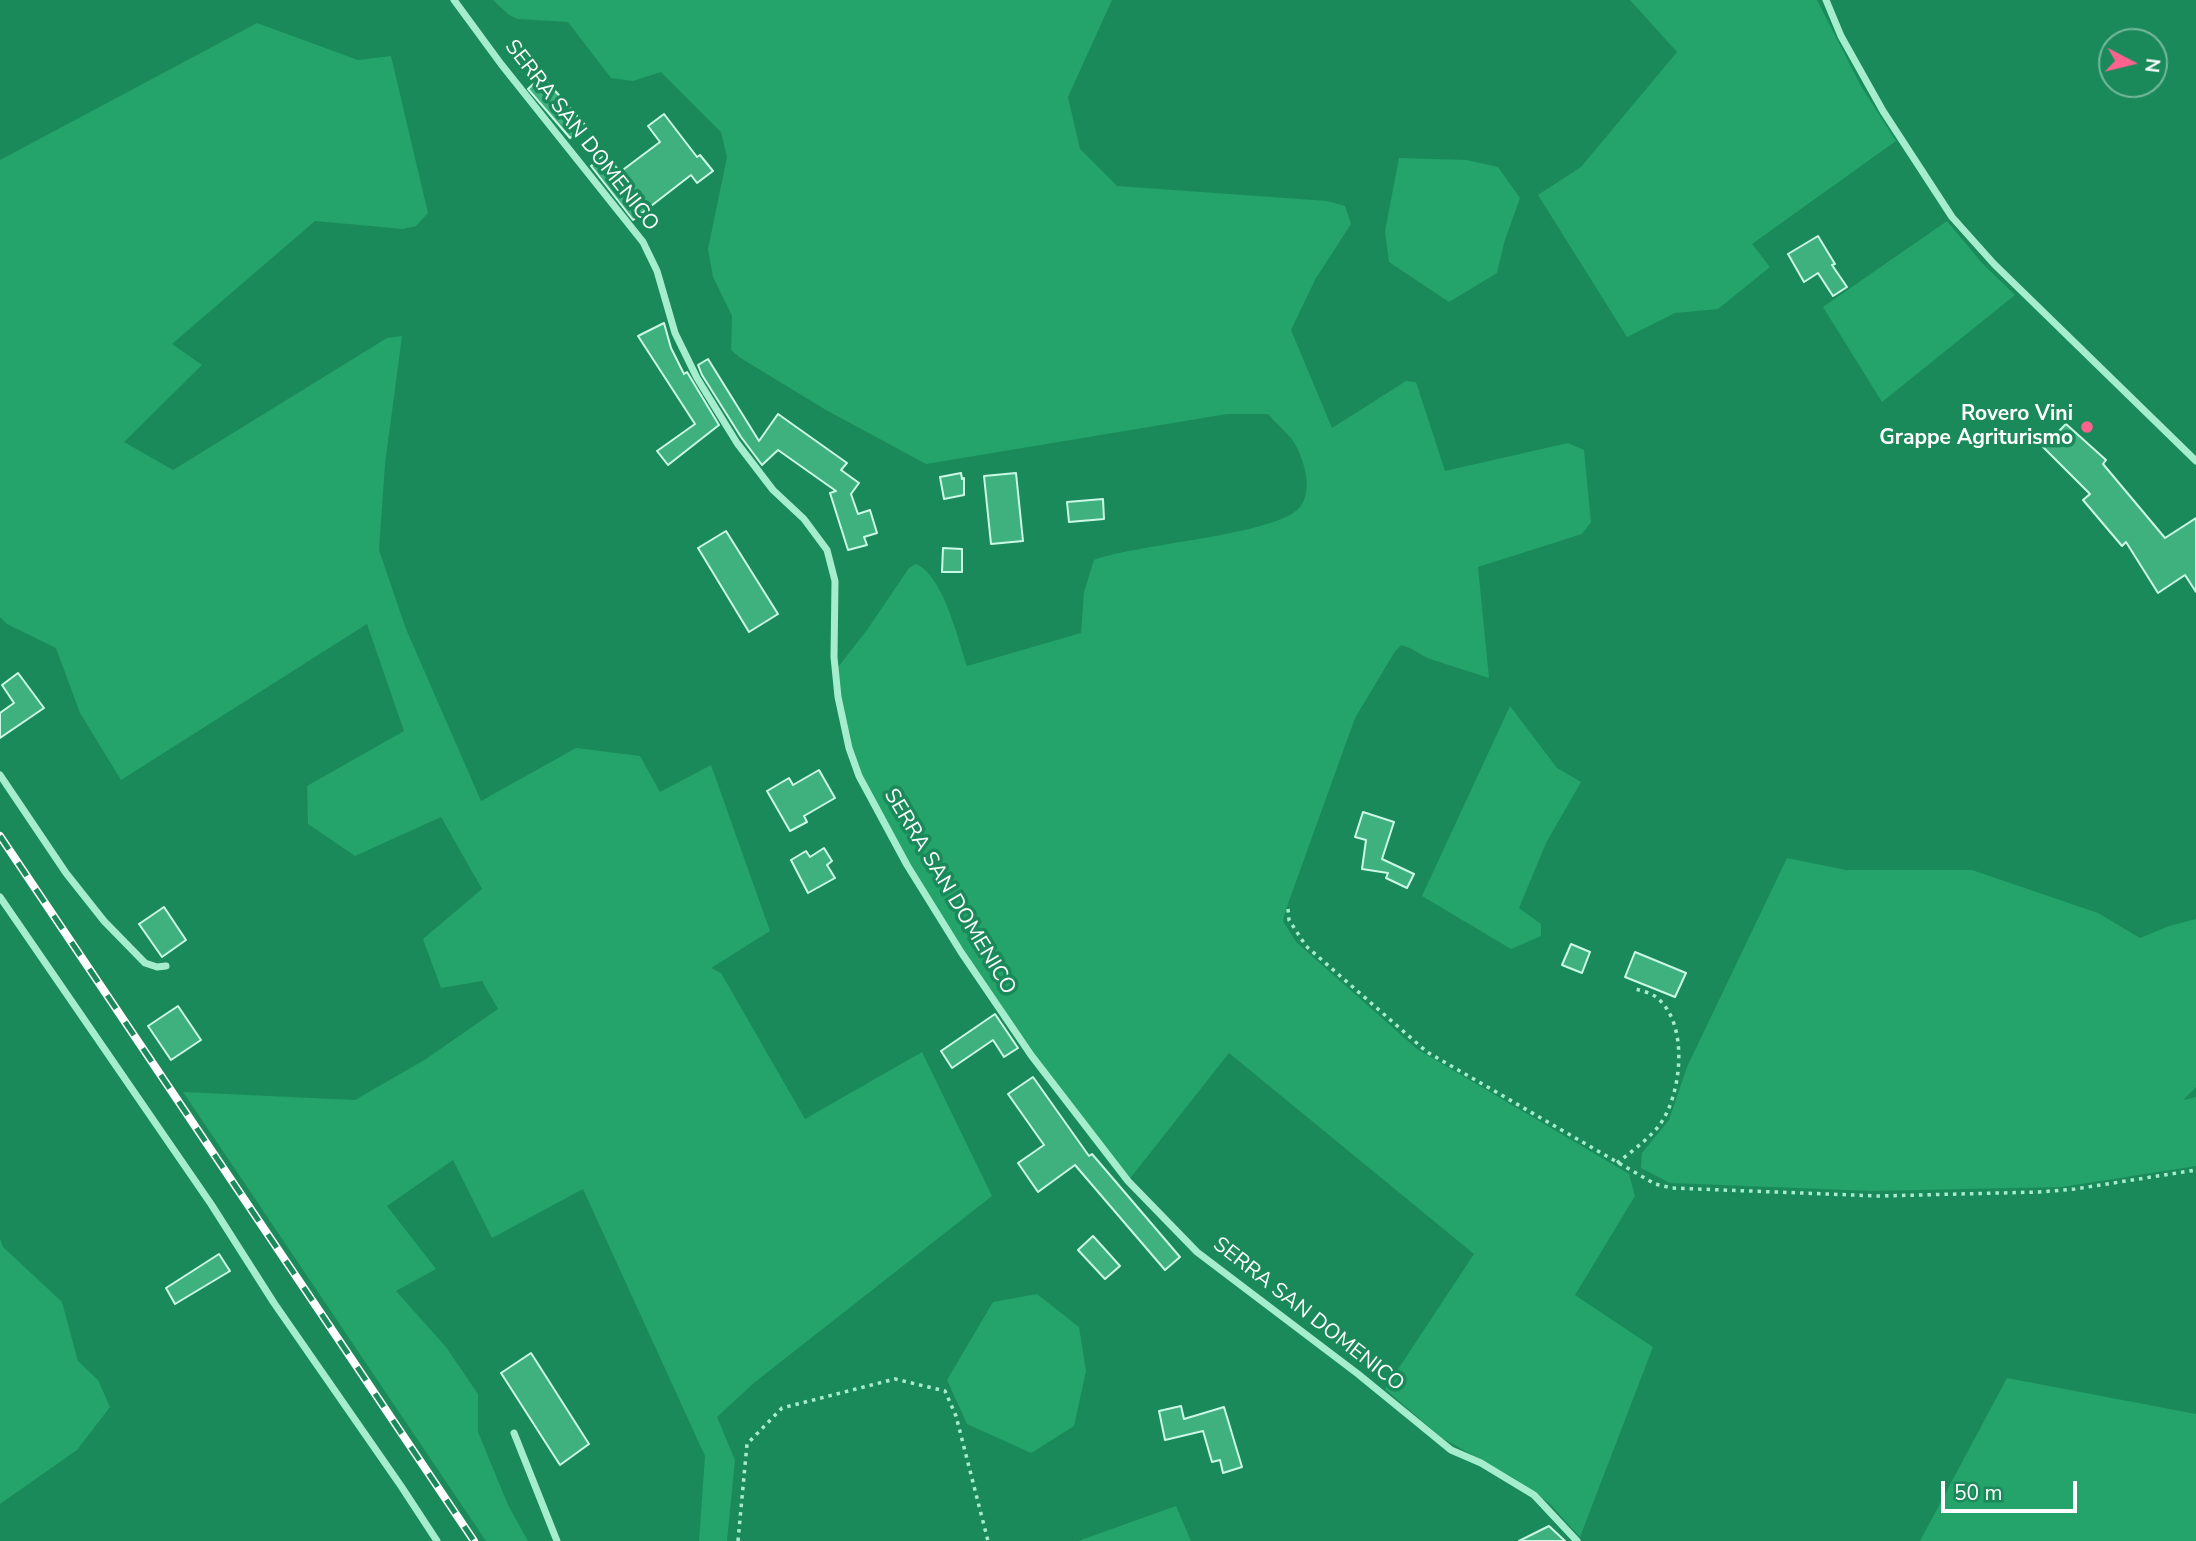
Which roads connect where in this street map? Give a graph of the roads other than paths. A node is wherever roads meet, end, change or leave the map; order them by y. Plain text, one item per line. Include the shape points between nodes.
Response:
1 (454, 0) edge
2 (1826, 0) edge
3 (2196, 461) edge
4 (0, 775) edge
5 (0, 897) edge
6 (166, 966) dead end
7 (513, 1433) dead end
8 (437, 1541) edge
9 (557, 1541) edge
10 (1577, 1541) edge

1 - 10 street, SERRA SAN DOMENICO via 643,242 697,378 737,443 827,550 835,580 838,696 859,776 920,887 1031,1055 1128,1181 1197,1252 1451,1450 1534,1496
2 - 3 street via 1883,111 1952,217 1994,264
4 - 6 street via 104,921 145,963
5 - 8 street
7 - 9 street

